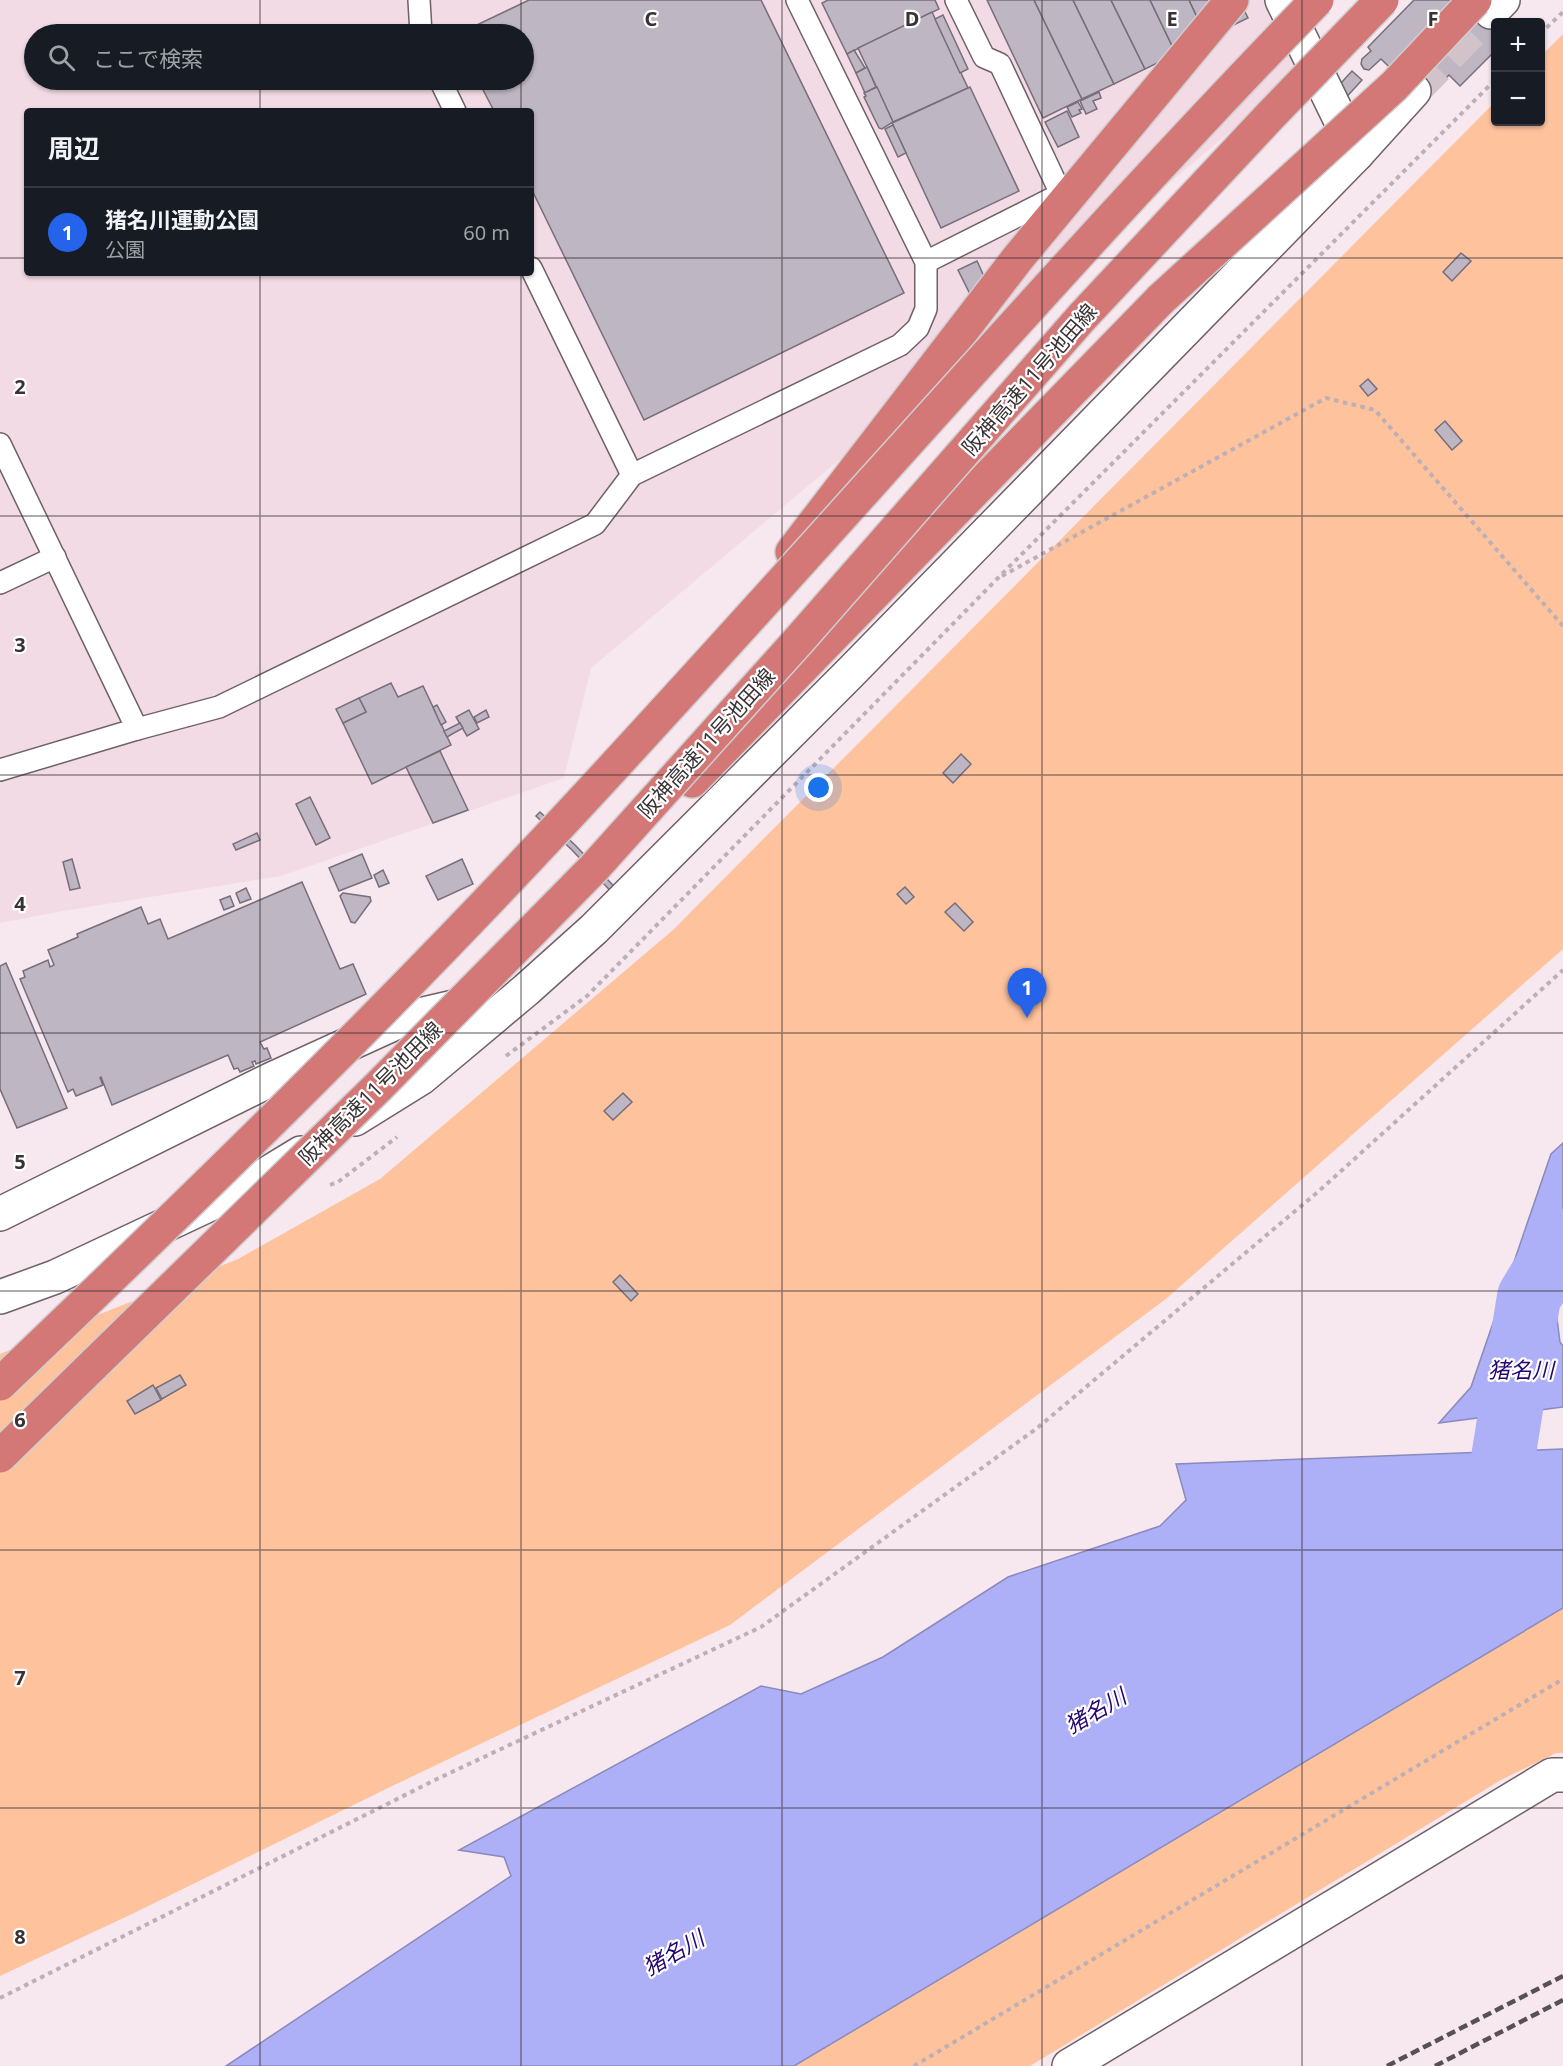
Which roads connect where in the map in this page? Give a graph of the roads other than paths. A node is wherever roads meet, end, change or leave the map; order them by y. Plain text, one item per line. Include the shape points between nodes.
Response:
1 (419, 0) edge
2 (796, 0) edge
3 (956, 0) edge
4 (1232, 0) edge
5 (1282, 0) edge
6 (1317, 0) edge
7 (1382, 0) edge
8 (1490, 4) edge
9 (420, 24) edge
10 (445, 90) edge
11 (1414, 91) tunnel mouth
12 (454, 108) edge
13 (1357, 154) junction
14 (926, 262) junction
15 (534, 274) edge
16 (0, 444) edge
17 (632, 475) junction
18 (55, 556) junction
19 (0, 583) edge
20 (696, 676) junction
21 (137, 729) junction
22 (0, 770) edge
23 (594, 868) junction
24 (526, 990) junction
25 (0, 1214) edge
26 (0, 1297) edge
27 (0, 1384) edge
28 (0, 1456) edge
29 (1563, 1775) edge
30 (1069, 2066) edge

1 - 9 lane
2 - 14 lane
3 - 14 lane via 984,57 1000,64 1061,194
4 - 20 highway, bridge via 1018,258
5 - 13 street
6 - 20 highway, bridge via 1056,277
7 - 23 highway, 阪神高速11号池田線, bridge via 1082,317
8 - 23 highway, bridge via 1161,299 661,813
10 - 12 lane
11 - 13 street
13 - 24 street via 842,681 594,929
14 - 17 lane via 926,309 918,328 900,345
15 - 17 lane
16 - 18 lane
17 - 21 lane via 595,524 219,707
18 - 19 lane
18 - 21 lane
20 - 27 highway, bridge via 556,829 332,1062
21 - 22 lane
23 - 28 highway, 阪神高速11号池田線, bridge via 379,1086
24 - 25 street via 406,1018 270,1080
24 - 26 street via 421,1078 240,1190 56,1277
29 - 30 street via 1552,1776

